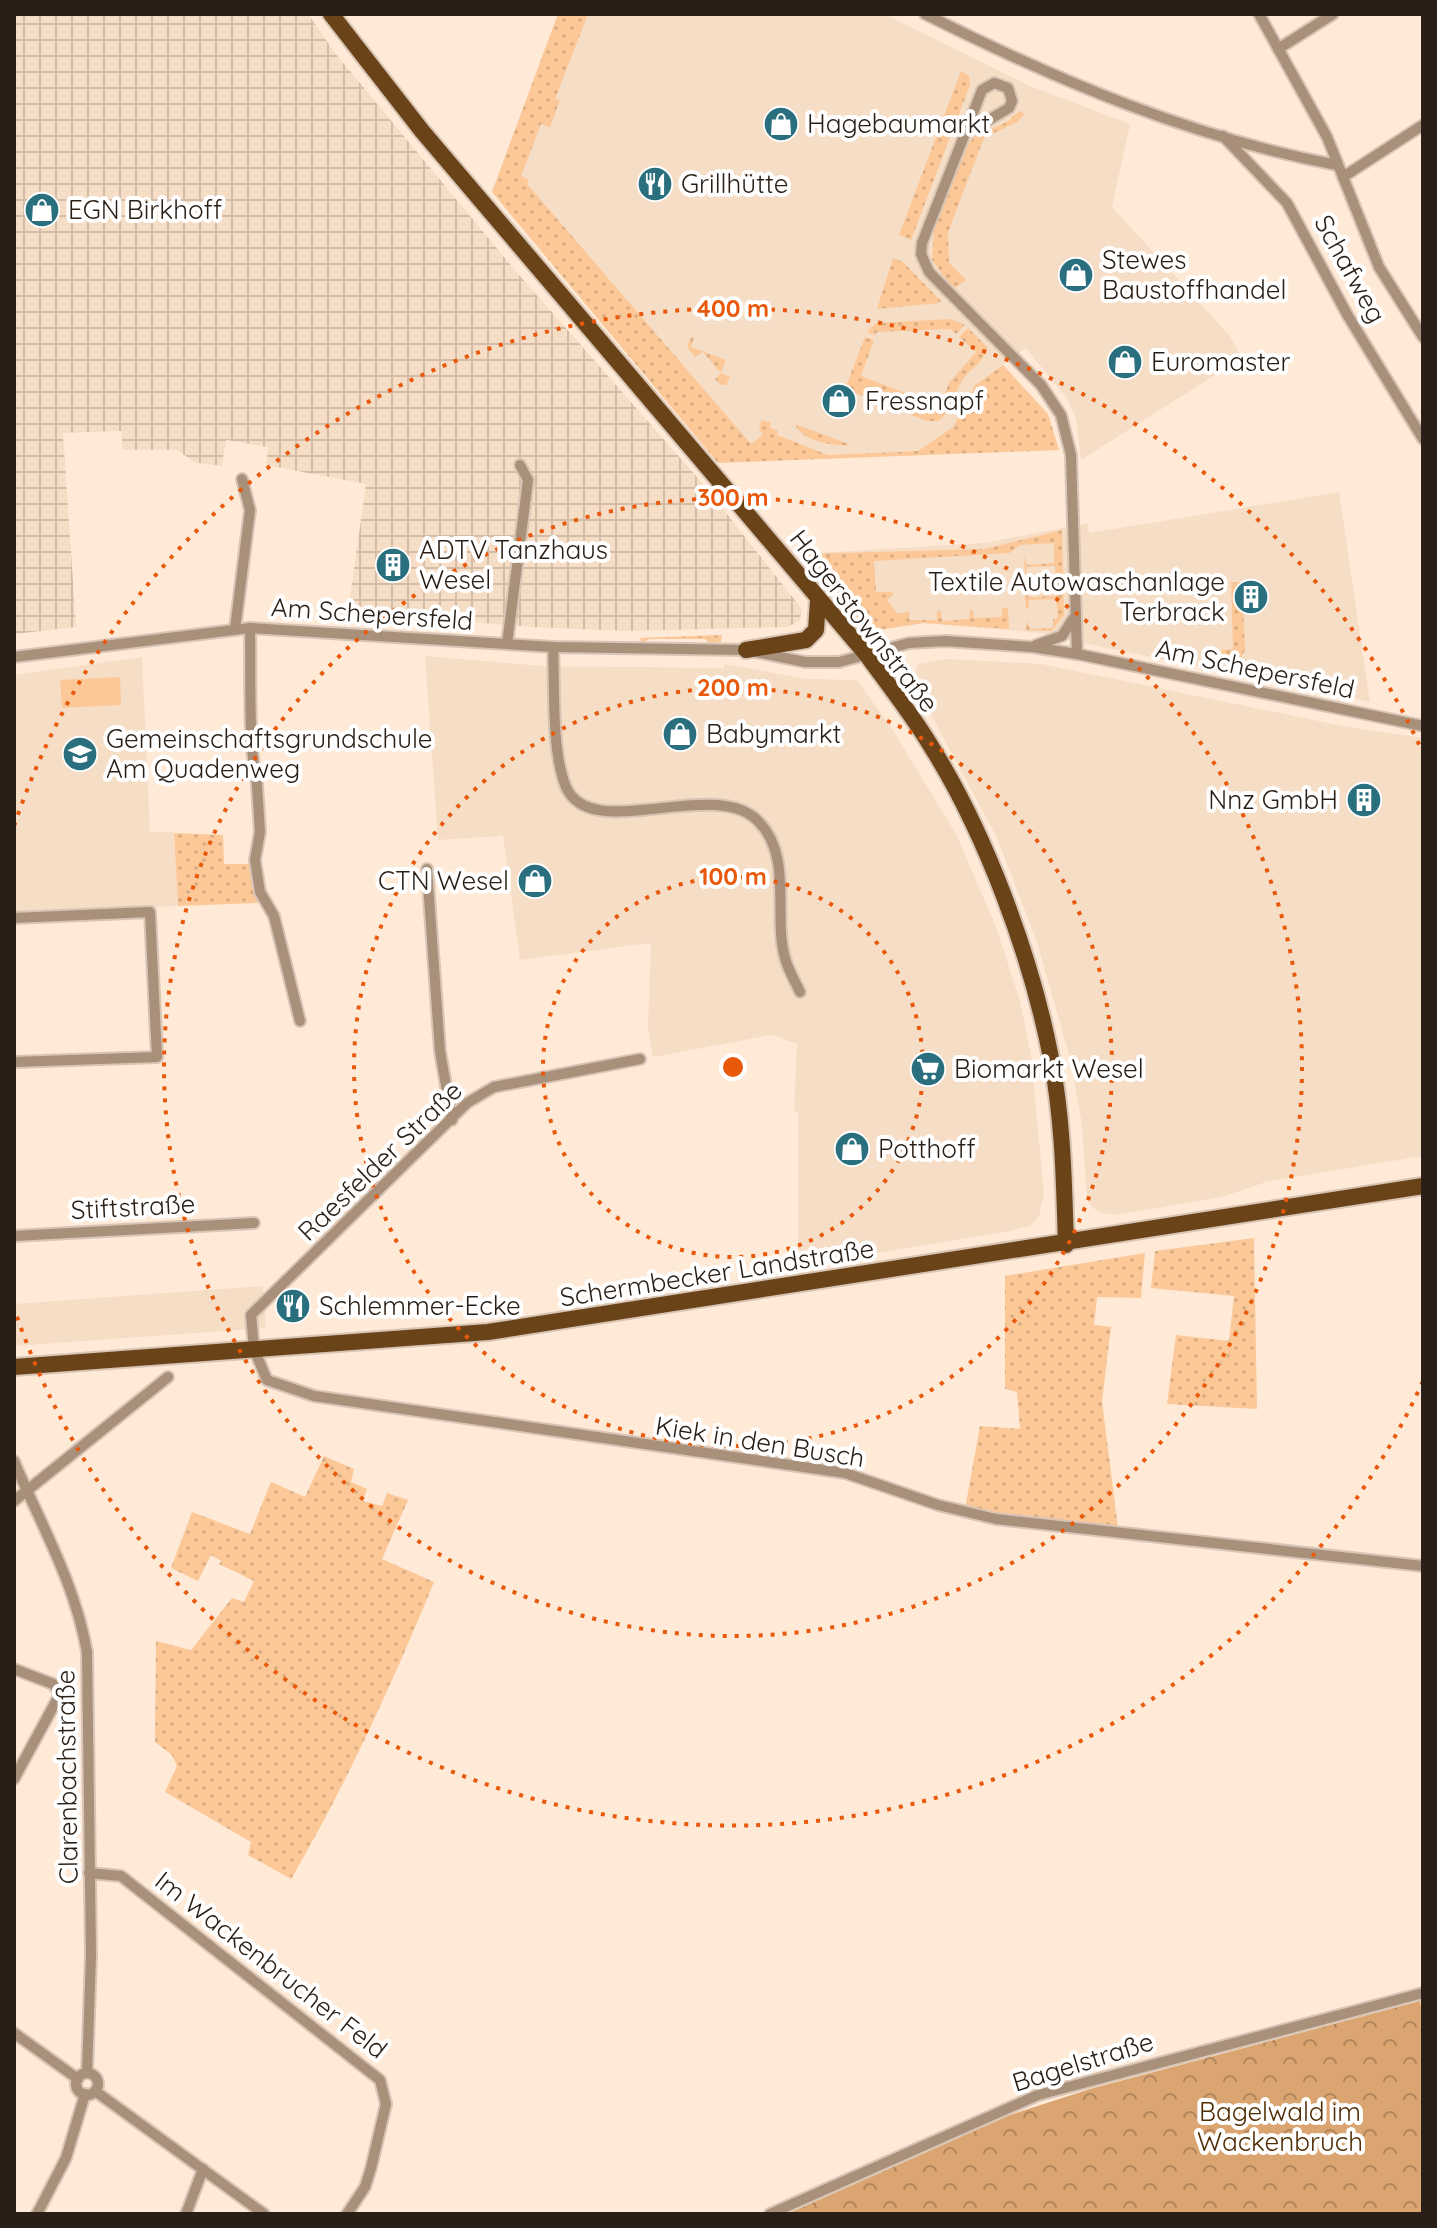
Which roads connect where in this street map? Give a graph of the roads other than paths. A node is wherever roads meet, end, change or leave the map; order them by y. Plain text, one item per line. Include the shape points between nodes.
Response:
1 (331, 14) edge
2 (925, 14) edge
3 (1259, 14) edge
4 (1333, 14) edge
5 (1278, 49) junction
6 (1423, 125) edge
7 (963, 135) junction
8 (1221, 135) junction
9 (1337, 165) junction
10 (1343, 177) junction
11 (1423, 337) edge
12 (1423, 439) edge
13 (520, 465) dead end
14 (242, 479) dead end
15 (818, 601) junction
16 (1075, 601) junction
17 (250, 628) junction
18 (235, 629) junction
19 (507, 644) junction
20 (553, 647) junction
21 (1032, 647) junction
22 (746, 650) junction
23 (866, 654) junction
24 (1077, 654) junction
25 (14, 657) edge
26 (1423, 726) edge
27 (427, 869) dead end
28 (14, 918) edge
29 (800, 992) dead end
30 (300, 1021) dead end
31 (640, 1059) dead end
32 (14, 1062) edge
33 (452, 1120) junction
34 (1423, 1186) edge
35 (254, 1223) dead end
36 (14, 1236) edge
37 (1066, 1245) junction
38 (254, 1349) junction
39 (14, 1367) edge
40 (168, 1377) dead end
41 (14, 1461) edge
42 (27, 1493) junction
43 (14, 1501) edge
44 (1423, 1566) edge
45 (14, 1669) edge
46 (14, 1779) edge
47 (89, 1873) junction
48 (1423, 1993) edge
49 (14, 2033) edge
50 (82, 2076) junction
51 (90, 2092) junction
52 (203, 2169) junction
53 (37, 2214) edge
54 (186, 2214) edge
55 (264, 2214) edge
56 (347, 2214) edge
57 (770, 2214) edge

1 - 15 main road, Hagerstownstraße via 422,131
2 - 8 street, Schafweg via 1057,79
3 - 5 street
4 - 5 street
5 - 9 street
6 - 10 street
7 - 7 street via 1009,108 1008,88 994,83 982,90
7 - 16 street via 921,254 929,272 1041,385 1061,415 1071,455
8 - 9 street, Schafweg
8 - 12 street, Schafweg via 1287,203
9 - 10 street
10 - 11 street via 1379,267
13 - 19 street, Am Schepersfeld via 528,480
14 - 18 street, Am Schepersfeld via 250,510
15 - 22 main road via 816,630 806,640
15 - 23 main road, Hagerstownstraße
16 - 21 street via 1067,631
16 - 24 street
17 - 18 street, Am Schepersfeld
17 - 19 street, Am Schepersfeld
17 - 30 street via 249,737 260,832 255,860
18 - 25 street, Am Schepersfeld
19 - 20 street, Am Schepersfeld
20 - 22 street, Am Schepersfeld
20 - 29 street via 560,764 572,798 584,807 606,811 719,804 742,809 759,821 779,870 785,958
21 - 23 street, Am Schepersfeld via 921,642
21 - 24 street, Am Schepersfeld
22 - 23 street, Am Schepersfeld via 805,662 839,662
23 - 37 main road, Hagerstownstraße via 929,743 968,814 1014,923 1052,1060
24 - 26 street, Am Schepersfeld
27 - 33 street via 440,1051
28 - 32 street via 150,912 157,1057
31 - 33 street, Raesfelder Straße via 494,1087 467,1103
33 - 38 street, Raesfelder Straße via 251,1315
34 - 37 main road, Schermbecker Landstraße
35 - 36 street, Stiftstraße
37 - 38 main road, Schermbecker Landstraße via 488,1332
38 - 39 main road, Schermbecker Landstraße
38 - 44 street, Kiek in den Busch via 267,1380 314,1396 845,1473 996,1519
40 - 42 street
41 - 42 street, Clarenbachstraße
42 - 43 street
42 - 47 street, Clarenbachstraße via 68,1579 87,1652
45 - 46 street via 59,1688 59,1700
47 - 50 street, Clarenbachstraße
47 - 56 street, Im Wackenbrucher Feld via 121,1876 380,2080 386,2104 371,2168
48 - 57 street, Bagelstraße via 1038,2095
49 - 50 street
50 - 51 street, Clarenbachstraße via 77,2088
50 - 51 street, Clarenbachstraße via 96,2078
51 - 52 street
51 - 53 street via 66,2158
52 - 54 street
52 - 55 street

